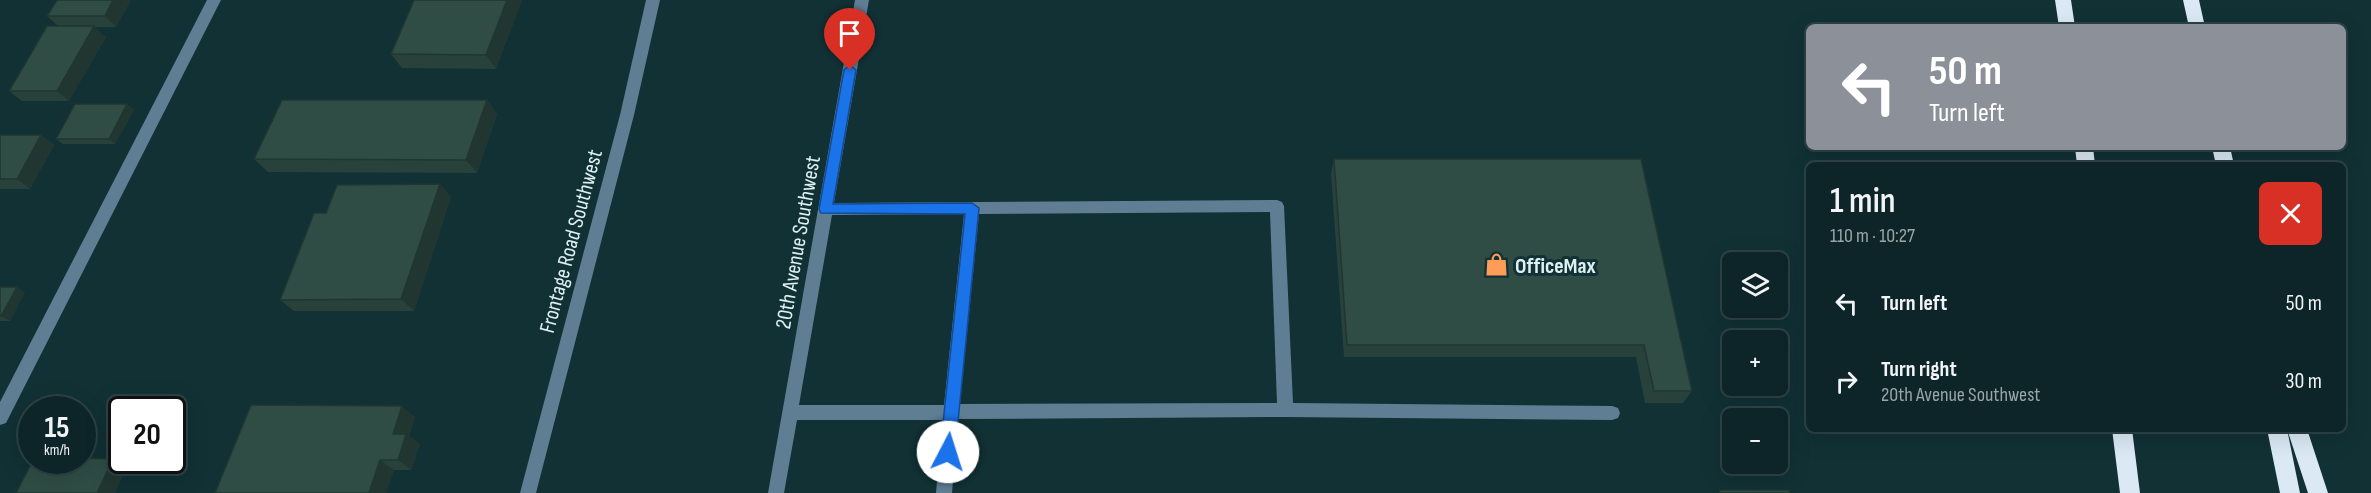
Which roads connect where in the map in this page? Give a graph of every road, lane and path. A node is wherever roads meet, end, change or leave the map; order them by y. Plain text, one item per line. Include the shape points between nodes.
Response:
1 (214, 0) edge
2 (652, 0) edge
3 (862, 0) edge
4 (2063, 0) edge
5 (2191, 0) edge
6 (2067, 24) edge
7 (2196, 24) edge
8 (972, 208) junction
9 (825, 209) junction
10 (1286, 410) junction
11 (951, 412) junction
12 (1612, 412) dead end
13 (789, 413) junction
14 (0, 418) edge
15 (2122, 432) edge
16 (2278, 432) edge
17 (2298, 432) edge
18 (528, 493) edge
19 (776, 493) edge
20 (944, 493) edge
21 (2130, 493) edge
22 (2290, 493) edge
23 (2319, 493) edge

1 - 14 street
2 - 18 street, Frontage Road Southwest via 627,114
3 - 9 street, 20th Avenue Southwest
4 - 6 highway
5 - 7 highway
8 - 9 street
8 - 10 street via 1277,206
8 - 11 street
9 - 13 street, 20th Avenue Southwest
10 - 11 street
10 - 12 street
11 - 13 street
11 - 20 street
13 - 19 street, 20th Avenue Southwest
15 - 21 highway
16 - 22 highway
17 - 23 highway

